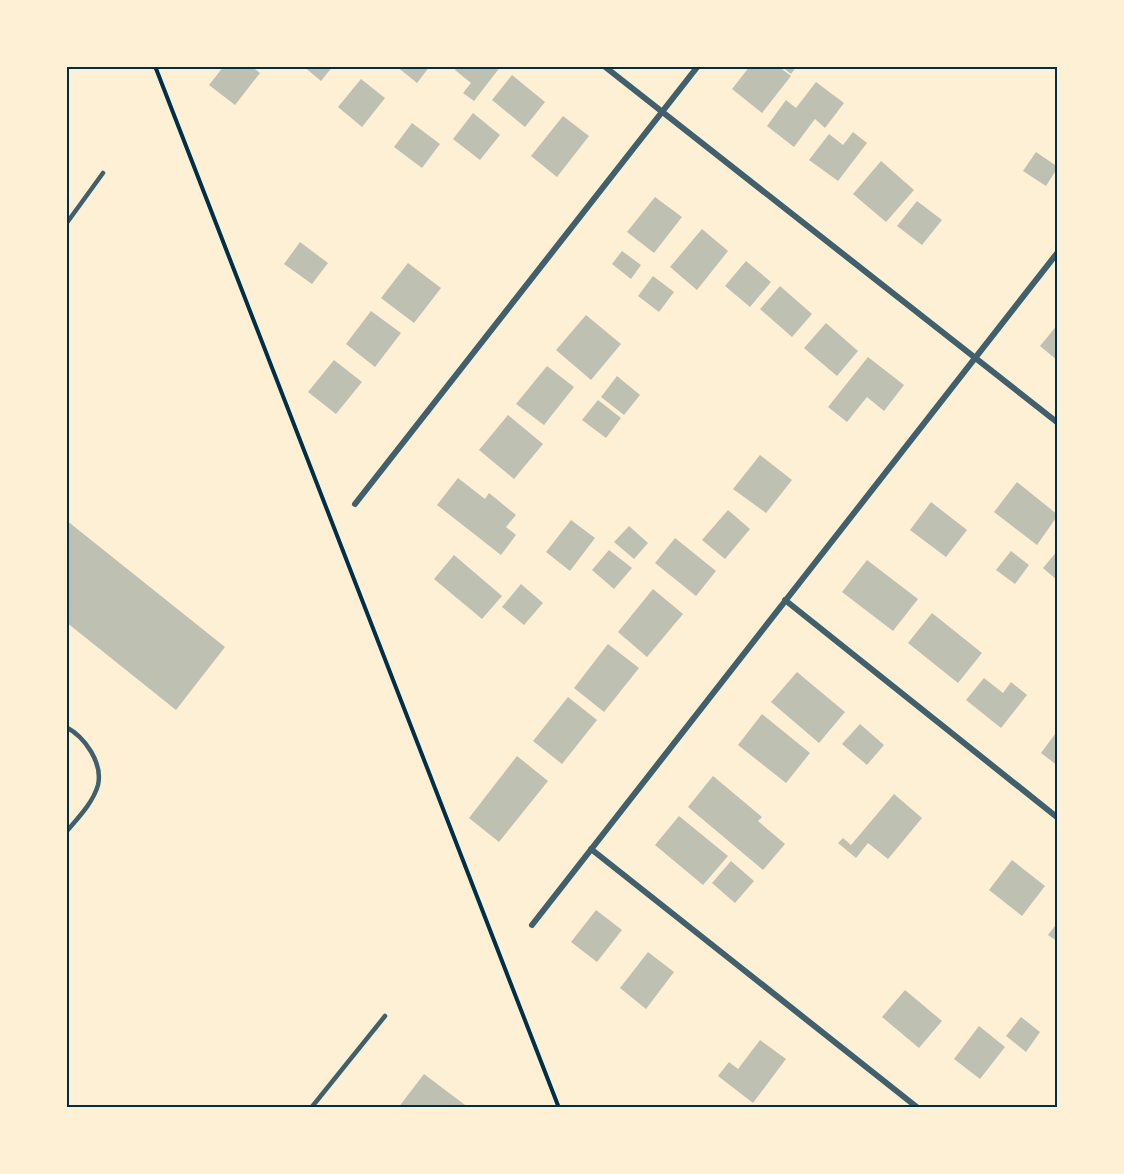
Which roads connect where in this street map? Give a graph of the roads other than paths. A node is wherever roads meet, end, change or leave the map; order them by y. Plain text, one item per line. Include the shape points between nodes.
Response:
1 (604, 66) edge
2 (698, 66) edge
3 (662, 111) junction
4 (103, 173) dead end
5 (66, 224) edge
6 (1058, 252) edge
7 (975, 358) junction
8 (1058, 423) edge
9 (355, 504) dead end
10 (786, 600) junction
11 (66, 727) edge
12 (1058, 818) edge
13 (66, 832) edge
14 (591, 849) junction
15 (532, 925) dead end
16 (385, 1017) dead end
17 (311, 1108) edge
18 (918, 1108) edge

1 - 3 street
2 - 3 street
3 - 7 street
3 - 9 street
4 - 5 lane
6 - 7 street
7 - 8 street
7 - 10 street
10 - 12 street
10 - 14 street
11 - 13 lane via 87,745 95,760 98,785
14 - 15 street
14 - 18 street
16 - 17 lane

